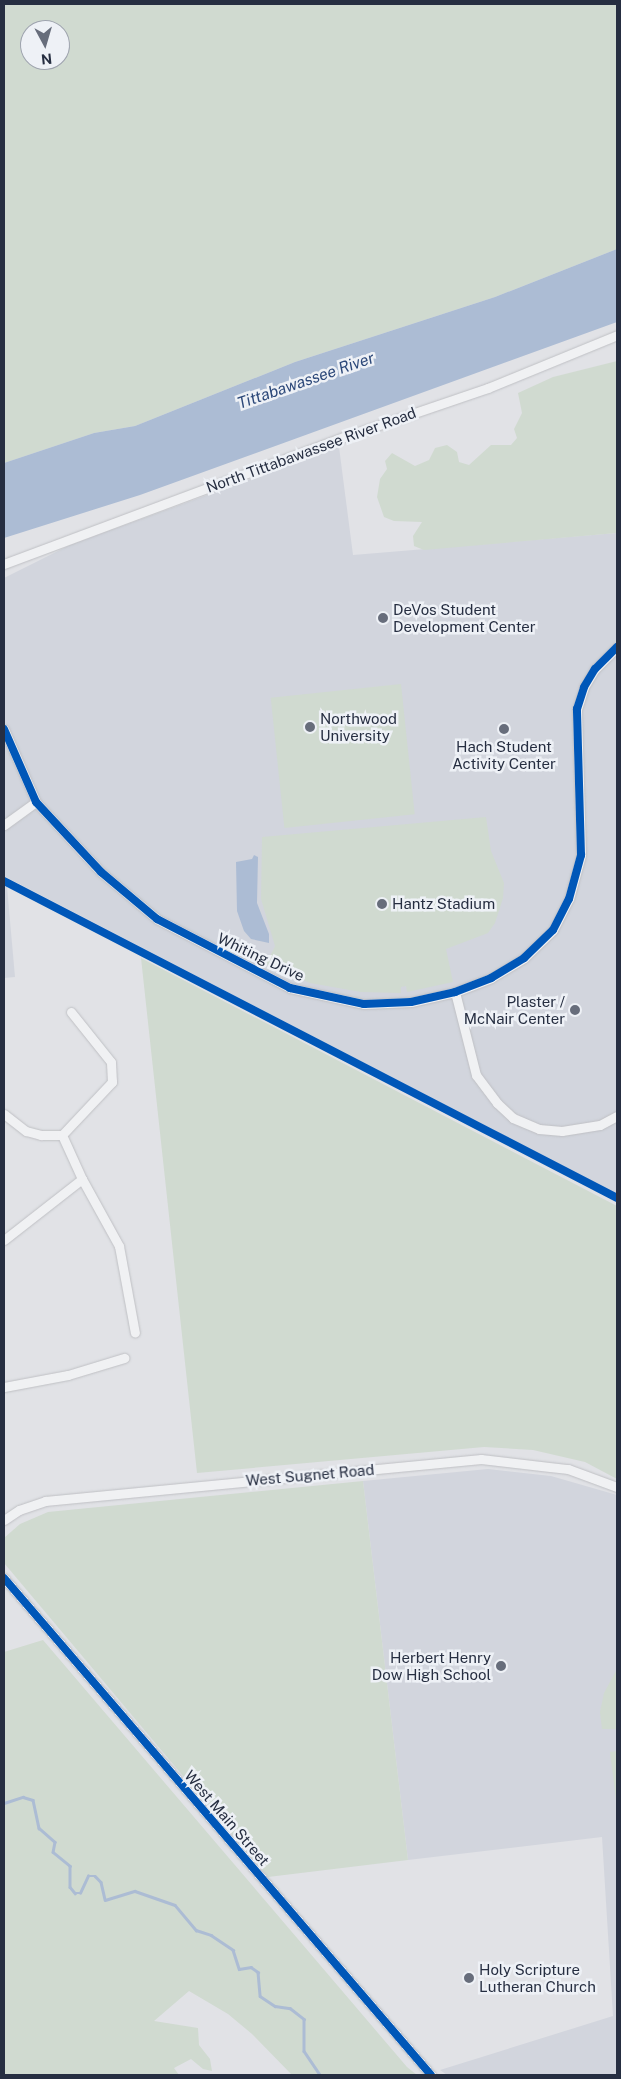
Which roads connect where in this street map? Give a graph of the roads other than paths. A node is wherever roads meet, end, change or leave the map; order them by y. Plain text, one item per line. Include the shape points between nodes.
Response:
1 (617, 335) edge
2 (4, 564) edge
3 (617, 647) edge
4 (4, 729) edge
5 (36, 802) junction
6 (4, 825) edge
7 (455, 992) junction
8 (72, 1012) dead end
9 (4, 1114) edge
10 (617, 1116) edge
11 (62, 1135) junction
12 (82, 1179) junction
13 (4, 1240) edge
14 (135, 1333) dead end
15 (124, 1358) dead end
16 (4, 1387) edge
17 (617, 1487) edge
18 (4, 1520) edge
19 (4, 1578) edge
20 (431, 2075) edge

1 - 2 street, North Tittabawassee River Road via 488,388 344,437
3 - 7 street, Whiting Drive via 594,669 584,686 577,709 581,856 575,884 562,915 553,930 524,958 491,978
4 - 5 street, Whiting Drive
5 - 6 street
5 - 7 street, Whiting Drive via 137,905 178,931 264,976 314,996 364,1004 411,1002
7 - 10 street via 476,1075 513,1118 539,1129 562,1131 600,1124
8 - 11 street via 111,1062 114,1072 107,1090 68,1125
9 - 11 street via 26,1130 41,1135
11 - 12 street
12 - 13 street
12 - 14 street via 119,1246
15 - 16 street via 68,1375
17 - 18 street, West Sugnet Road via 568,1469 480,1459 45,1501 19,1510
19 - 20 street, West Main Street

